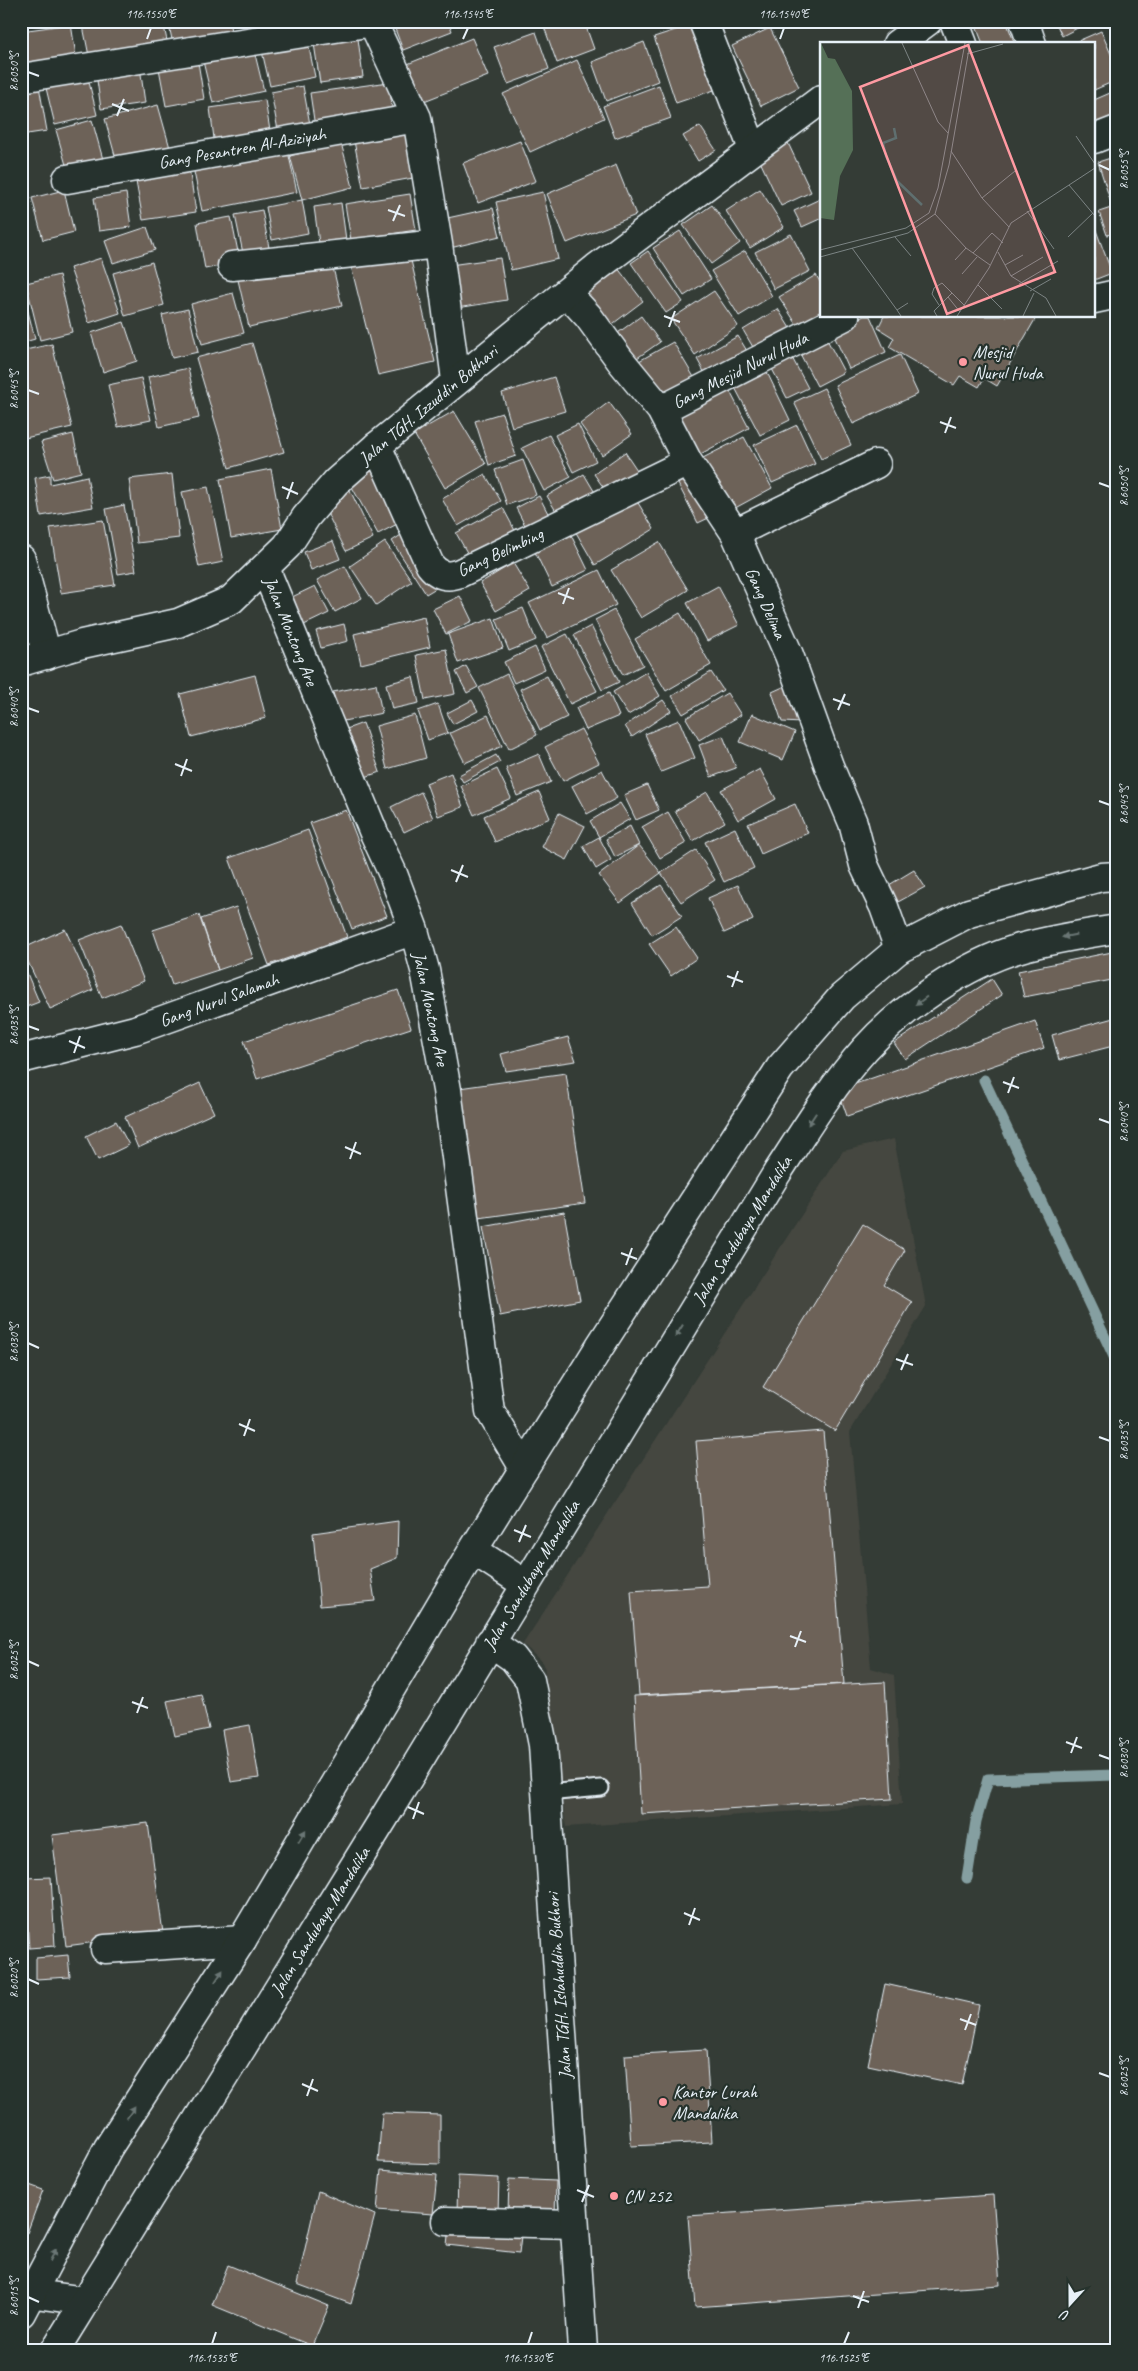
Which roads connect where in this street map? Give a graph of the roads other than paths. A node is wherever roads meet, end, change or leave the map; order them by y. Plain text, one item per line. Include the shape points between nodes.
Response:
1 (372, 21) edge
2 (703, 21) edge
3 (928, 21) edge
4 (954, 21) edge
5 (1024, 21) edge
6 (901, 42) edge
7 (962, 42) edge
8 (1031, 42) edge
9 (21, 78) edge
10 (820, 100) edge
11 (416, 118) junction
12 (1117, 130) edge
13 (1096, 138) edge
14 (753, 149) junction
15 (67, 179) dead end
16 (438, 244) junction
17 (232, 266) dead end
18 (567, 293) junction
19 (1117, 294) edge
20 (1096, 299) edge
21 (841, 318) edge
22 (456, 380) junction
23 (661, 410) junction
24 (377, 446) junction
25 (688, 462) junction
26 (876, 464) dead end
27 (735, 533) junction
28 (21, 559) edge
29 (265, 568) junction
30 (47, 655) junction
31 (21, 662) edge
32 (1117, 876) edge
33 (1117, 929) edge
34 (414, 930) junction
35 (899, 949) junction
36 (21, 1059) edge
37 (524, 1468) junction
38 (473, 1550) junction
39 (525, 1584) junction
40 (490, 1642) junction
41 (600, 1788) dead end
42 (547, 1794) junction
43 (242, 1940) junction
44 (105, 1949) dead end
45 (446, 2222) dead end
46 (574, 2224) junction
47 (25, 2299) edge
48 (86, 2301) junction
49 (55, 2350) edge
50 (583, 2350) edge

1 - 9 street
1 - 11 street
2 - 14 street
3 - 6 street
4 - 7 street
5 - 8 street
10 - 14 street, Jalan TGH. Izzuddin Bokhari
11 - 15 street, Gang Pesantren Al-Aziziyah
11 - 16 street
12 - 13 street
14 - 18 street, Jalan TGH. Izzuddin Bokhari
16 - 17 street
16 - 22 street
18 - 22 street, Jalan TGH. Izzuddin Bokhari
18 - 23 street, Gang Delima
19 - 20 street
21 - 23 street, Gang Mesjid Nurul Huda
22 - 24 street, Jalan TGH. Izzuddin Bokhari
23 - 25 street, Gang Delima
24 - 25 street, Gang Belimbing via 430,565 441,574 452,576
24 - 29 street, Jalan TGH. Izzuddin Bokhari via 336,482 306,517 287,546
25 - 27 street, Gang Delima
26 - 27 street
27 - 35 street, Gang Delima via 789,655 828,766 853,823 864,865
28 - 30 street
29 - 30 street, Jalan TGH. Izzuddin Bokhari via 231,600 178,623
29 - 34 street, Jalan Montong Are
30 - 31 street, Jalan TGH. Izzuddin Bokhari
32 - 35 street via 1101,877 969,913
33 -> 39 street, Jalan Sandubaya Mandalika via 1019,948 983,962 918,1004 865,1049 825,1099 777,1173
34 - 36 street, Gang Nurul Salamah via 135,1030
34 - 37 street, Jalan Montong Are via 439,1038 490,1411
35 - 37 street via 842,997 780,1068
37 - 38 street
38 - 39 street
43 -> 38 street
39 - 40 street, Jalan Sandubaya Mandalika
40 - 42 street, Jalan TGH. Islahuddin Bukhori via 513,1658 530,1680 543,1745
40 - 48 street, Jalan Sandubaya Mandalika
41 - 42 lane
42 - 46 street, Jalan TGH. Islahuddin Bukhori
43 - 44 street
47 -> 43 street via 108,2148
45 - 46 street
46 - 50 street, Jalan TGH. Islahuddin Bukhori
47 - 48 street
48 - 49 street, Jalan Sandubaya Mandalika

